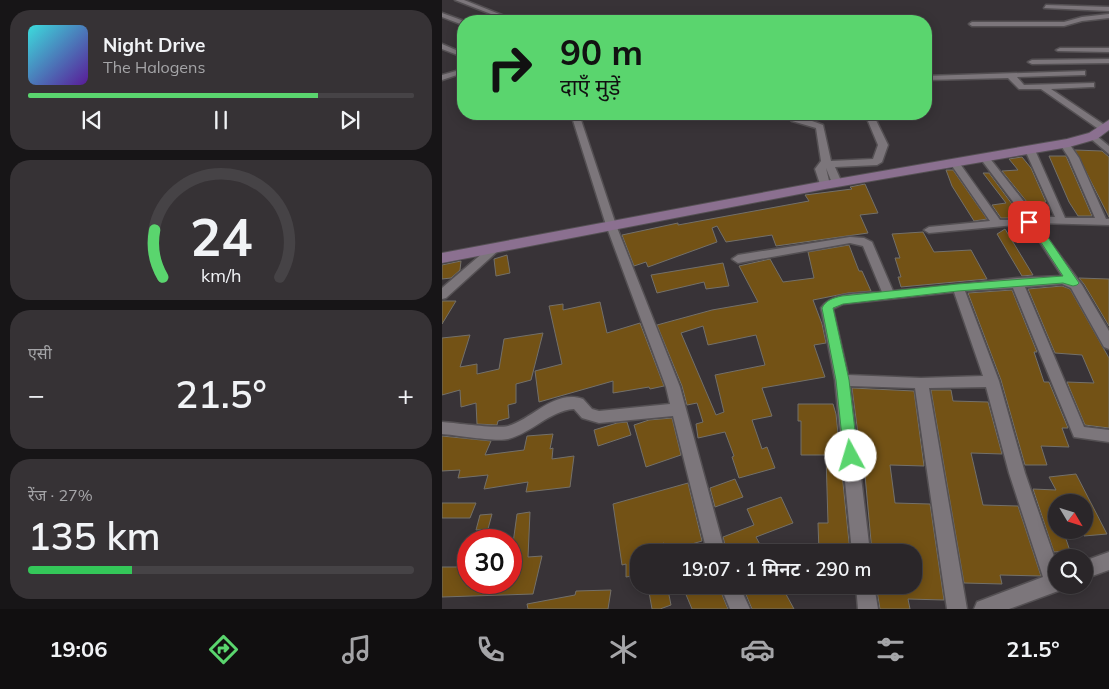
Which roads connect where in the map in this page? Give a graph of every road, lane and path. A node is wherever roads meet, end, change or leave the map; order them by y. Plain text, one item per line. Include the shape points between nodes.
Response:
1 (458, 0) edge
2 (1046, 7) dead end
3 (1108, 9) edge
4 (442, 15) edge
5 (498, 15) edge
6 (1108, 16) edge
7 (457, 21) edge
8 (972, 24) dead end
9 (442, 46) edge
10 (457, 47) edge
11 (450, 50) junction
12 (1060, 50) dead end
13 (1108, 50) edge
14 (457, 52) edge
15 (1032, 62) dead end
16 (1079, 62) junction
17 (1108, 62) edge
18 (457, 73) edge
19 (1010, 75) junction
20 (442, 78) edge
21 (932, 78) edge
22 (1091, 84) dead end
23 (1042, 86) junction
24 (577, 120) edge
25 (798, 120) edge
26 (872, 120) edge
27 (1101, 129) edge
28 (1065, 144) junction
29 (1030, 150) junction
30 (1108, 151) edge
31 (985, 158) junction
32 (827, 162) junction
33 (955, 163) junction
34 (831, 184) junction
35 (1061, 220) junction
36 (1105, 222) edge
37 (997, 224) junction
38 (611, 225) junction
39 (929, 230) dead end
40 (496, 247) junction
41 (442, 258) edge
42 (738, 259) dead end
43 (1017, 282) junction
44 (1073, 283) junction
45 (958, 288) junction
46 (442, 294) edge
47 (889, 295) junction
48 (1108, 344) edge
49 (842, 380) junction
50 (992, 381) junction
51 (921, 383) junction
52 (679, 409) junction
53 (442, 428) edge
54 (1108, 436) edge
55 (714, 544) edge
56 (860, 544) edge
57 (1108, 561) edge
58 (1048, 562) edge
59 (1093, 567) edge
60 (1048, 585) edge
61 (733, 594) edge
62 (866, 594) edge
63 (740, 609) edge
64 (868, 609) edge
65 (957, 609) edge
66 (984, 609) edge

1 - 5 street
2 - 3 street
4 - 7 street
6 - 8 street via 1064,24
9 - 11 street
10 - 11 street
11 - 14 street
12 - 13 street
15 - 16 street
16 - 17 street
16 - 19 street via 1085,72
18 - 20 street
19 - 21 street
19 - 23 street via 1022,87
22 - 23 street
23 - 27 street
24 - 38 street
25 - 32 street via 820,127
26 - 32 street via 884,145 877,162
27 - 28 street
27 - 30 street
28 - 29 street
28 - 36 street
29 - 31 street
29 - 35 street
31 - 33 street
31 - 35 street via 1033,220
32 - 34 street via 820,169
33 - 34 street
33 - 37 street
34 - 38 street
35 - 36 street
37 - 39 street
37 - 44 street via 1029,222
38 - 40 street
38 - 52 street
40 - 41 street
40 - 46 street
42 - 47 street via 850,240 864,241
43 - 44 street via 1063,280
43 - 45 street
43 - 54 street via 1079,433
44 - 48 street
45 - 47 street
45 - 50 street
47 - 49 street via 842,300 827,308
49 - 51 street
49 - 56 street
50 - 51 street
50 - 58 street via 1017,473
51 - 65 street
52 - 53 street via 599,418 587,414 578,403 565,403 551,407 516,430
52 - 55 street
57 - 59 street
60 - 66 street
61 - 63 street
62 - 64 street

